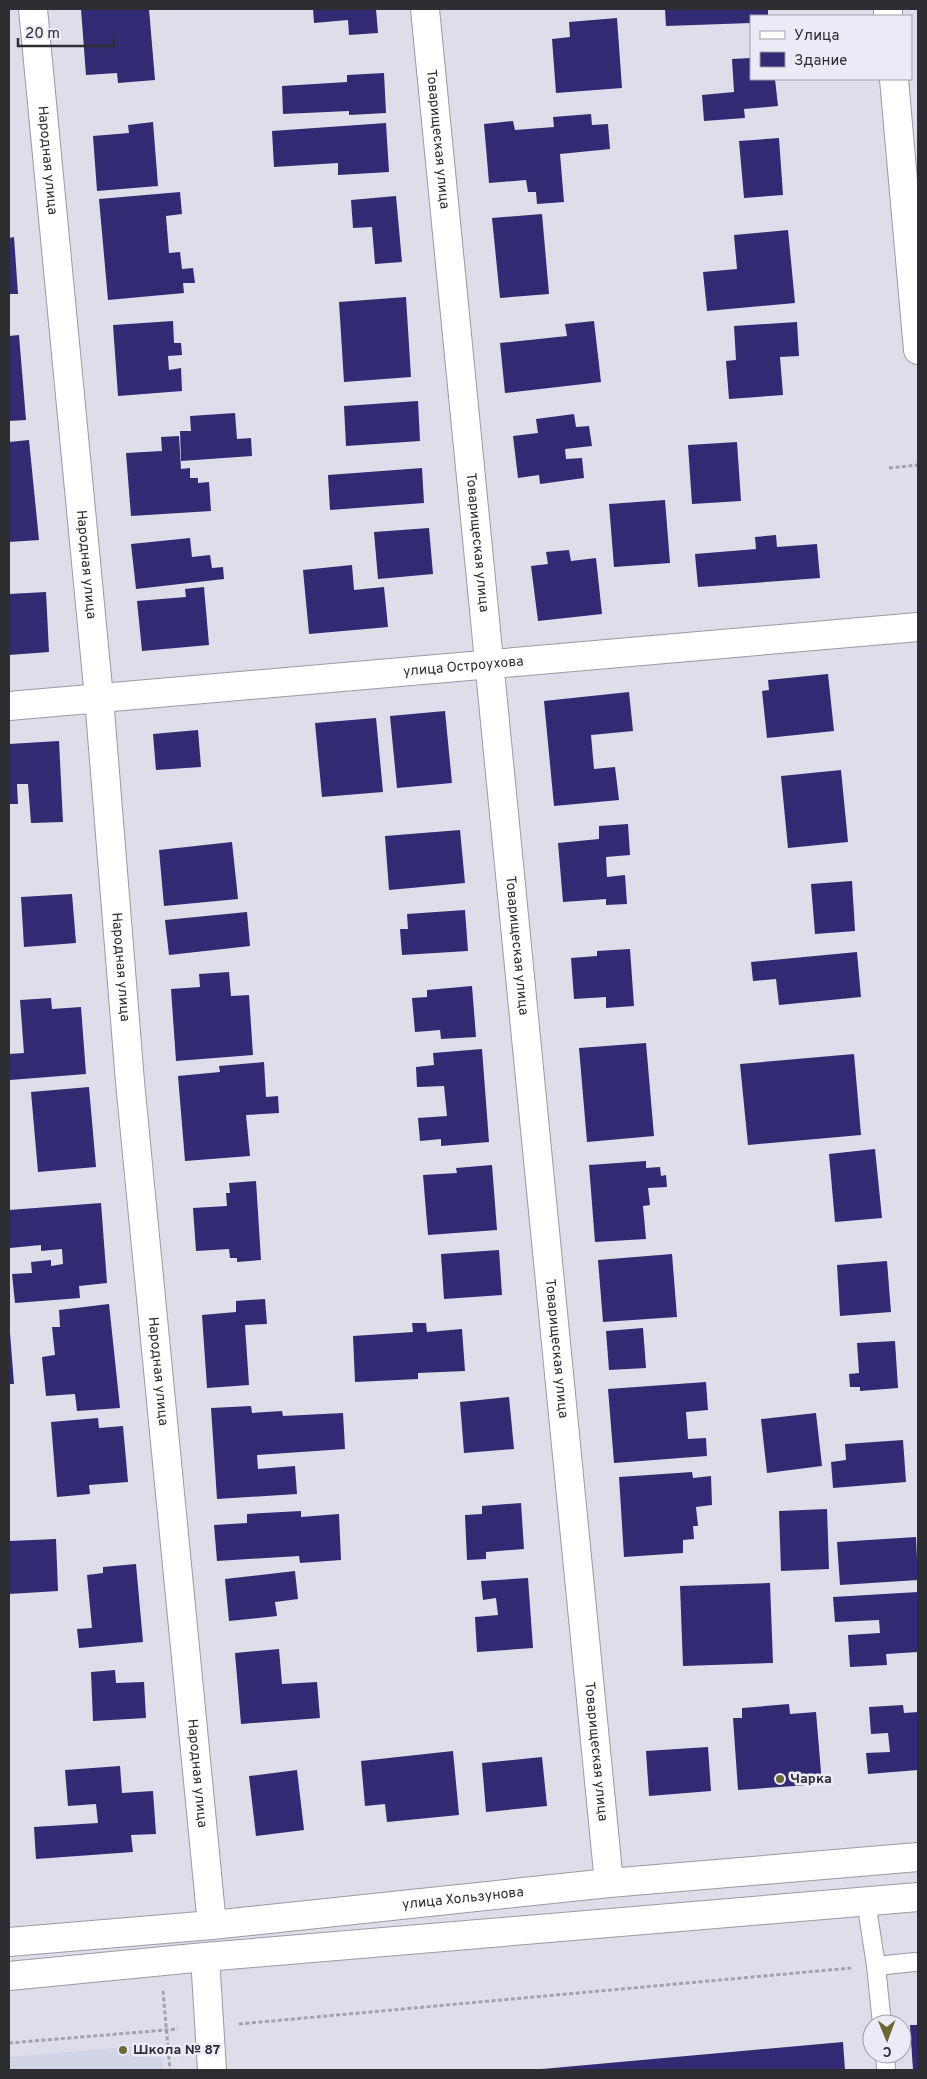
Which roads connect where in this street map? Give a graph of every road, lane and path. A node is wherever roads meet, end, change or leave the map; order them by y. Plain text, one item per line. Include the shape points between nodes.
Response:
1 (32, 9) edge
2 (425, 9) edge
3 (894, 80) edge
4 (911, 181) edge
5 (918, 350) edge
6 (918, 466) edge
7 (890, 468) dead end
8 (918, 627) edge
9 (490, 664) junction
10 (99, 698) junction
11 (9, 706) edge
12 (918, 1857) edge
13 (609, 1883) junction
14 (918, 1897) edge
15 (866, 1901) junction
16 (212, 1926) junction
17 (9, 1942) edge
18 (205, 1957) junction
19 (915, 1962) dead end
20 (876, 1966) junction
21 (9, 1976) edge
22 (162, 1987) dead end
23 (881, 2014) edge
24 (208, 2027) junction
25 (166, 2030) junction
26 (9, 2043) edge
27 (170, 2070) edge
28 (212, 2070) edge

1 - 10 street, Народная улица
2 - 9 street, Товарищеская улица
3 - 4 street
4 - 5 street
6 - 7 path
8 - 9 street, улица Остроухова
9 - 10 street, улица Остроухова
9 - 13 street, Товарищеская улица
10 - 11 street, улица Остроухова
10 - 16 street, Народная улица via 131,1092
12 - 13 street, улица Хользунова
13 - 16 street, улица Хользунова
14 - 15 street
15 - 18 street
15 - 20 lane
16 - 17 street, улица Хользунова
18 - 21 street
18 - 24 street
19 - 20 lane
20 - 23 lane
20 - 24 path
22 - 25 path
24 - 25 path
24 - 28 street
25 - 26 path
25 - 27 path

